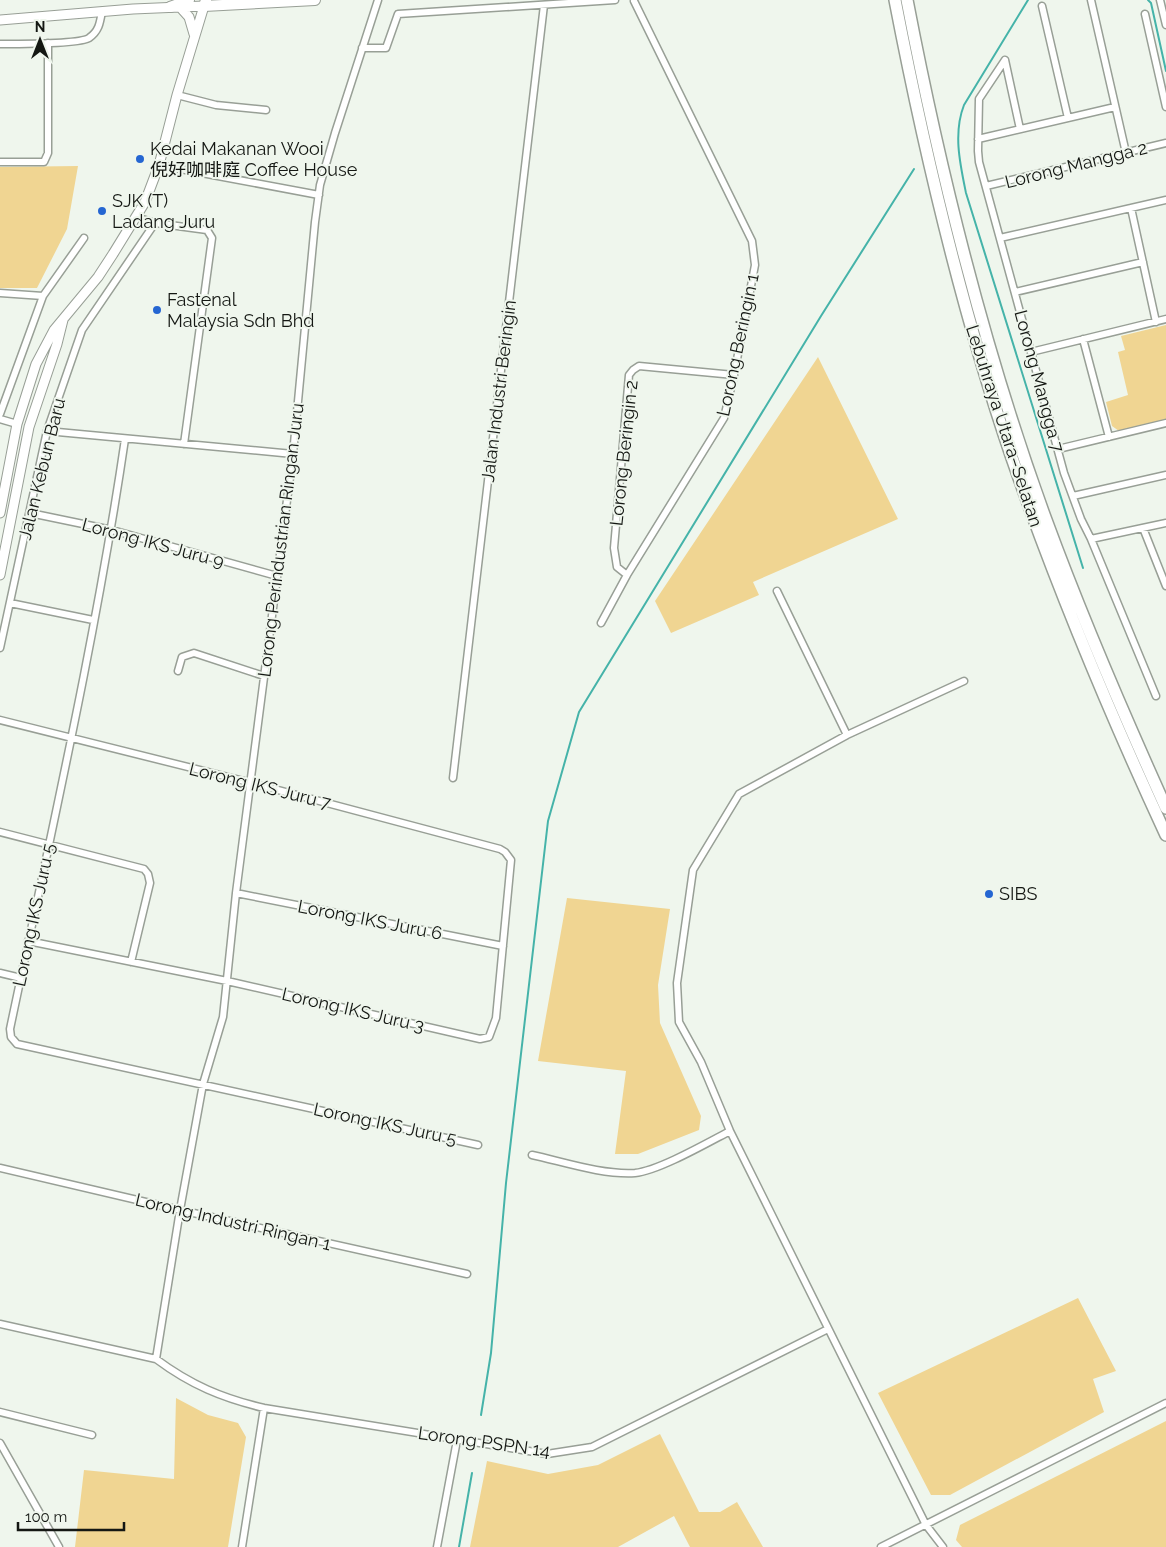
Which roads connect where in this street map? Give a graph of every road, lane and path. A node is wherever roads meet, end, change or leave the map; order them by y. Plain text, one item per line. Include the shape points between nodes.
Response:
1 (190, 0) edge
2 (225, 0) edge
3 (315, 0) edge
4 (378, 0) edge
5 (488, 0) edge
6 (615, 0) edge
7 (634, 0) edge
8 (895, 0) edge
9 (907, 0) edge
10 (1092, 0) edge
11 (1160, 0) edge
12 (205, 3) edge
13 (238, 5) junction
14 (544, 5) junction
15 (1042, 6) dead end
16 (175, 7) junction
17 (488, 8) junction
18 (102, 11) junction
19 (1145, 14) dead end
20 (0, 20) edge
21 (1166, 25) edge
22 (194, 36) junction
23 (48, 43) junction
24 (0, 44) edge
25 (362, 48) junction
26 (177, 96) junction
27 (1115, 107) junction
28 (1166, 107) edge
29 (266, 110) dead end
30 (1068, 118) junction
31 (1020, 129) junction
32 (978, 139) junction
33 (1166, 143) edge
34 (1126, 153) junction
35 (0, 162) edge
36 (158, 165) junction
37 (986, 186) junction
38 (319, 195) junction
39 (1166, 200) edge
40 (1131, 208) junction
41 (136, 217) junction
42 (155, 223) junction
43 (84, 238) dead end
44 (1000, 238) junction
45 (1143, 262) junction
46 (1015, 292) junction
47 (0, 293) edge
48 (43, 296) junction
49 (1166, 319) edge
50 (63, 320) junction
51 (1156, 322) junction
52 (1083, 339) junction
53 (1031, 352) junction
54 (734, 375) junction
55 (0, 414) edge
56 (0, 418) edge
57 (1166, 423) edge
58 (16, 424) junction
59 (47, 431) junction
60 (1109, 437) junction
61 (125, 439) junction
62 (184, 444) junction
63 (1058, 449) junction
64 (294, 454) junction
65 (1166, 475) edge
66 (1073, 496) junction
67 (0, 513) edge
68 (30, 513) junction
69 (1166, 523) edge
70 (1143, 528) junction
71 (112, 530) junction
72 (4, 537) edge
73 (1091, 540) junction
74 (0, 575) edge
75 (277, 576) junction
76 (627, 576) junction
77 (1166, 586) edge
78 (777, 591) dead end
79 (10, 603) junction
80 (93, 620) junction
81 (601, 622) dead end
82 (0, 648) edge
83 (178, 671) dead end
84 (264, 676) junction
85 (964, 681) dead end
86 (1156, 696) dead end
87 (0, 720) edge
88 (847, 735) junction
89 (72, 739) junction
90 (453, 778) dead end
91 (252, 783) junction
92 (1166, 808) edge
93 (0, 832) edge
94 (1166, 835) edge
95 (49, 844) junction
96 (236, 893) junction
97 (28, 941) junction
98 (503, 946) junction
99 (131, 962) junction
100 (0, 973) edge
101 (20, 978) junction
102 (227, 981) junction
103 (203, 1084) junction
104 (730, 1131) junction
105 (478, 1145) dead end
106 (532, 1155) dead end
107 (0, 1168) edge
108 (180, 1210) junction
109 (466, 1274) dead end
110 (0, 1324) edge
111 (828, 1329) junction
112 (156, 1359) junction
113 (1166, 1403) edge
114 (264, 1408) junction
115 (0, 1412) edge
116 (92, 1435) dead end
117 (457, 1440) junction
118 (0, 1443) edge
119 (926, 1525) junction
120 (59, 1547) edge
121 (242, 1547) edge
122 (438, 1547) edge
123 (882, 1547) edge
124 (943, 1547) edge

1 - 16 main road
2 - 13 main road
3 - 13 main road
4 - 25 street, Lorong Perindustrian Ringan Juru
5 - 17 street
6 - 14 street
7 - 54 street, Lorong Beringin 1 via 752,241 755,265
8 - 94 highway, Lebuhraya Utara–Selatan via 949,244 1006,438 1074,625
9 - 92 highway, Lebuhraya Utara–Selatan via 950,202 1009,409 1077,602
10 - 27 street
11 - 21 street
12 - 13 main road
12 - 16 street
12 - 22 street, Jalan Kebun Baru
14 - 17 street
14 - 90 street, Jalan Industri Beringin
15 - 30 street
16 - 18 street
16 - 22 street via 189,17
17 - 25 street via 398,14 386,48
18 - 20 street
18 - 23 street via 98,29 87,39
19 - 28 street
22 - 26 street, Jalan Kebun Baru
23 - 24 street
23 - 35 street via 47,158 44,162
25 - 38 street, Lorong Perindustrian Ringan Juru
26 - 29 street via 216,105
26 - 36 street, Jalan Kebun Baru
27 - 30 street
27 - 34 street
30 - 31 street
31 - 32 street
31 - 32 street, Lorong Mangga 7 via 1005,60 979,99
32 - 37 street, Lorong Mangga 7 via 979,162
33 - 34 street, Lorong Mangga 2
34 - 37 street, Lorong Mangga 2
36 - 38 street
36 - 41 street, Jalan Kebun Baru
37 - 44 street, Lorong Mangga 7
38 - 64 street, Lorong Perindustrian Ringan Juru
39 - 40 street
40 - 44 street
40 - 45 street
41 - 42 street
41 - 50 street, Jalan Kebun Baru via 98,277
42 - 59 street, Jalan Kebun Baru via 82,330
42 - 62 street via 207,230 212,238
43 - 48 street
44 - 46 street, Lorong Mangga 7
45 - 46 street
45 - 51 street
46 - 53 street, Lorong Mangga 7
47 - 48 street
48 - 55 street
49 - 51 street
50 - 58 street, Jalan Kebun Baru via 36,364
50 - 72 street, Jalan Kebun Baru via 29,427
51 - 52 street
52 - 53 street
52 - 60 street
53 - 63 street, Lorong Mangga 7
54 - 76 street, Lorong Beringin 1 via 724,418
54 - 76 street, Lorong Beringin 2 via 639,366 630,375 614,548 617,566
56 - 58 street
57 - 60 street
58 - 67 street, Jalan Kebun Baru
59 - 61 street
59 - 68 street, Jalan Kebun Baru
60 - 63 street
61 - 62 street
61 - 71 street, Lorong IKS Juru 5
62 - 64 street
63 - 66 street, Lorong Mangga 7
64 - 75 street, Lorong Perindustrian Ringan Juru
65 - 66 street
66 - 73 street, Lorong Mangga 7
68 - 71 street, Lorong IKS Juru 9
68 - 79 street, Jalan Kebun Baru
69 - 70 street
70 - 73 street
70 - 77 street
71 - 75 street, Lorong IKS Juru 9
71 - 80 street, Lorong IKS Juru 5
72 - 74 street, Jalan Kebun Baru
73 - 86 street, Lorong Mangga 7
75 - 84 street, Lorong Perindustrian Ringan Juru
76 - 81 street, Lorong Beringin 1
78 - 88 street
79 - 80 street
79 - 82 street, Jalan Kebun Baru
80 - 89 street, Lorong IKS Juru 5
83 - 84 street via 182,657 194,653
84 - 91 street, Lorong Perindustrian Ringan Juru
85 - 88 street
87 - 89 street, Lorong IKS Juru 7
88 - 104 street via 739,794 693,870 676,983 679,1022 701,1062
89 - 91 street, Lorong IKS Juru 7
89 - 95 street, Lorong IKS Juru 5
91 - 96 street, Lorong Perindustrian Ringan Juru
91 - 98 street, Lorong IKS Juru 7 via 500,849 508,855 511,865
93 - 95 street
95 - 97 street, Lorong IKS Juru 5
95 - 99 street via 144,869 148,874 150,883
96 - 98 street, Lorong IKS Juru 6
96 - 102 street, Lorong Perindustrian Ringan Juru
97 - 99 street, Lorong IKS Juru 3
97 - 101 street, Lorong IKS Juru 5
98 - 102 street, Lorong IKS Juru 3 via 496,1018 489,1037 480,1038
99 - 102 street, Lorong IKS Juru 3
100 - 101 street
101 - 103 street, Lorong IKS Juru 5 via 10,1029 17,1044
102 - 103 street, Lorong Perindustrian Ringan Juru via 223,1017
103 - 105 street, Lorong IKS Juru 5
103 - 108 street, Lorong Perindustrian Ringan Juru
104 - 106 street via 658,1166 636,1173 612,1172
104 - 111 street
107 - 108 street, Lorong Industri Ringan 1
108 - 109 street, Lorong Industri Ringan 1
108 - 112 street, Lorong Perindustrian Ringan Juru
110 - 112 street
111 - 117 street, Lorong PSPN 14 via 592,1447 546,1454
111 - 119 street
112 - 114 street, Lorong PSPN 14 via 216,1393
113 - 119 street
114 - 117 street, Lorong PSPN 14
114 - 121 street
115 - 116 street
117 - 122 street
118 - 120 street
119 - 123 street
119 - 124 street

